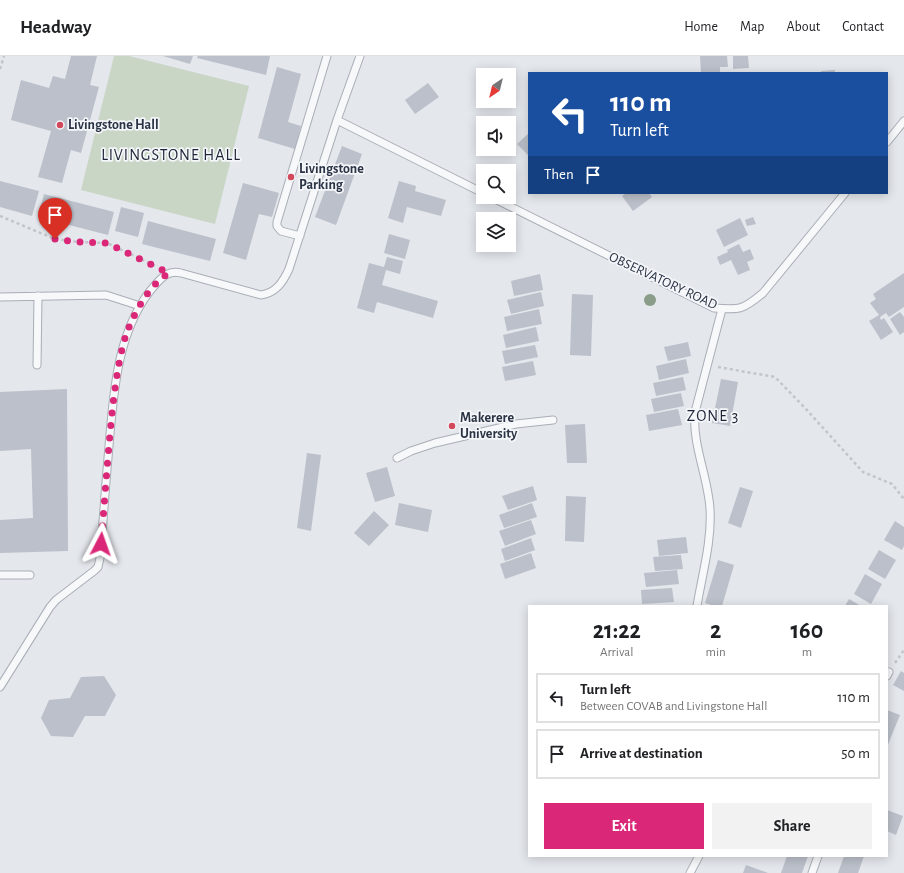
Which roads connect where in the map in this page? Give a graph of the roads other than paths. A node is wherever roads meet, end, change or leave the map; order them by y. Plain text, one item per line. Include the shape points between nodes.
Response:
1 (327, 56) edge
2 (360, 56) edge
3 (337, 120) junction
4 (904, 121) edge
5 (888, 141) edge
6 (476, 190) edge
7 (844, 194) edge
8 (505, 204) edge
9 (300, 236) junction
10 (38, 296) junction
11 (0, 297) edge
12 (140, 306) junction
13 (722, 309) junction
14 (37, 365) dead end
15 (553, 420) dead end
16 (397, 458) dead end
17 (0, 575) edge
18 (30, 575) dead end
19 (697, 605) edge
20 (0, 687) edge
21 (698, 857) edge
22 (818, 857) edge
23 (690, 873) edge
24 (812, 873) edge

1 - 9 lane via 277,222 282,231
2 - 3 lane
3 - 6 lane
3 - 9 lane
4 - 5 lane
7 - 13 lane, OBSERVATORY ROAD via 763,293 750,304 735,310
8 - 13 lane, OBSERVATORY ROAD via 714,308
9 - 12 lane via 285,277 278,288 266,294 254,294 172,272 160,279
10 - 11 lane
10 - 12 lane via 106,295
10 - 14 lane
12 - 20 lane via 126,334 118,370 110,427 98,567 50,607
13 - 19 lane via 695,412 696,440 710,510 710,528
15 - 16 lane via 516,424 435,443
17 - 18 lane
21 - 23 lane
22 - 24 lane

